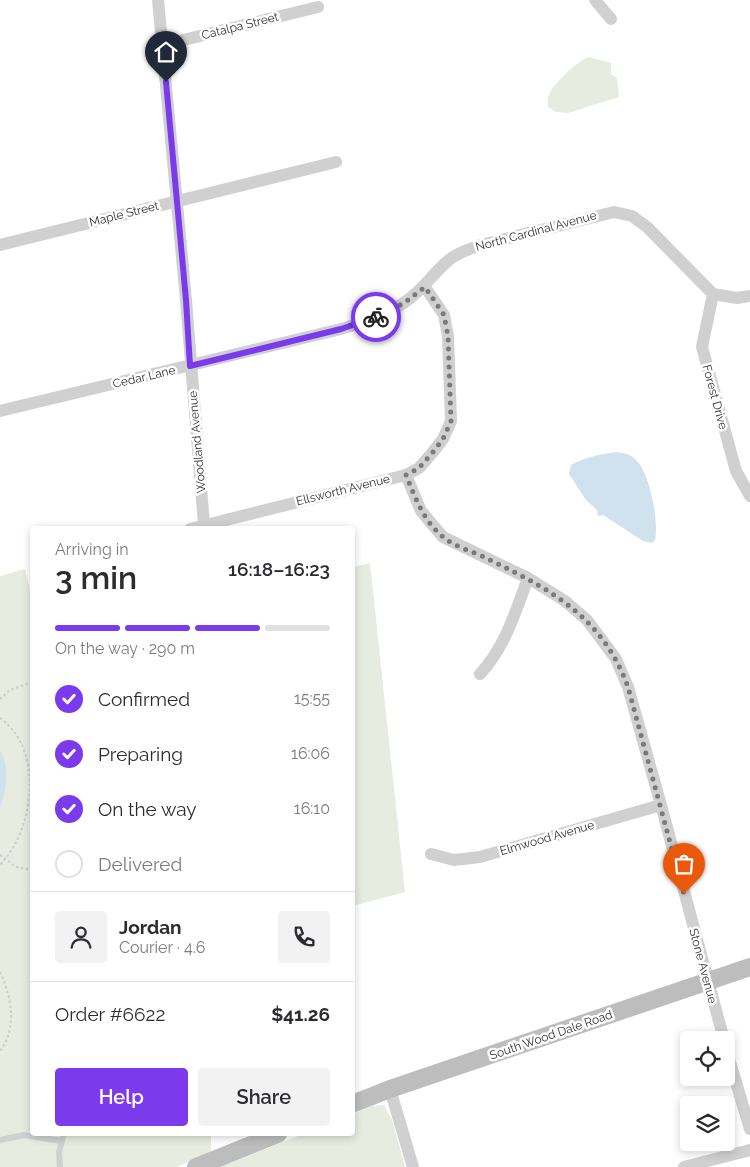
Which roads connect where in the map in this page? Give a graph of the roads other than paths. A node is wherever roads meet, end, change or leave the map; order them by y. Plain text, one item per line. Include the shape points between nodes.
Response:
1 (158, 0) edge
2 (595, 0) edge
3 (318, 7) dead end
4 (611, 19) dead end
5 (163, 45) junction
6 (336, 162) dead end
7 (177, 201) junction
8 (0, 245) edge
9 (425, 287) junction
10 (713, 294) junction
11 (750, 296) edge
12 (190, 366) junction
13 (0, 411) edge
14 (406, 475) junction
15 (750, 496) edge
16 (204, 525) junction
17 (200, 526) edge
18 (528, 578) junction
19 (480, 674) dead end
20 (662, 805) junction
21 (431, 854) dead end
22 (750, 967) edge
23 (707, 982) junction
24 (721, 1031) edge
25 (735, 1079) edge
26 (390, 1089) junction
27 (355, 1103) edge
28 (750, 1129) edge
29 (30, 1136) edge
30 (30, 1136) edge
31 (63, 1136) edge
32 (273, 1136) edge
33 (0, 1140) edge
34 (61, 1141) junction
35 (750, 1150) edge
36 (60, 1167) edge
37 (196, 1167) edge
38 (413, 1167) edge
39 (684, 1167) edge

1 - 5 street, Woodland Avenue
2 - 4 street
3 - 5 street, Catalpa Street
5 - 7 street, Woodland Avenue
6 - 7 street, Maple Street
7 - 8 street, Maple Street
7 - 12 street, Woodland Avenue
9 - 10 street, North Cardinal Avenue via 450,259 462,252 614,212 632,216 647,226
9 - 12 street, Cedar Lane via 404,303 341,329
9 - 14 street, Ellsworth Avenue via 444,315 448,336 451,421 433,452 419,468
10 - 11 street via 738,298
10 - 15 street, Forest Drive via 702,347 736,471
12 - 13 street, Cedar Lane
12 - 16 street, Woodland Avenue
14 - 16 street, Ellsworth Avenue
14 - 18 street, Stone Avenue via 421,511 443,537
16 - 17 street, Ellsworth Avenue
18 - 19 street via 505,638 490,664
18 - 20 street, Stone Avenue via 565,601 587,620 616,659 628,687
20 - 21 street, Elmwood Avenue via 480,857 454,860
20 - 23 street, Stone Avenue
22 - 23 main road, South Wood Dale Road
23 - 24 street, Stone Avenue
23 - 26 main road, South Wood Dale Road
25 - 28 street
26 - 27 main road, South Wood Dale Road
26 - 38 street
29 - 34 lane
30 - 33 lane
31 - 34 lane
32 - 37 main road
34 - 36 lane
35 - 39 street

